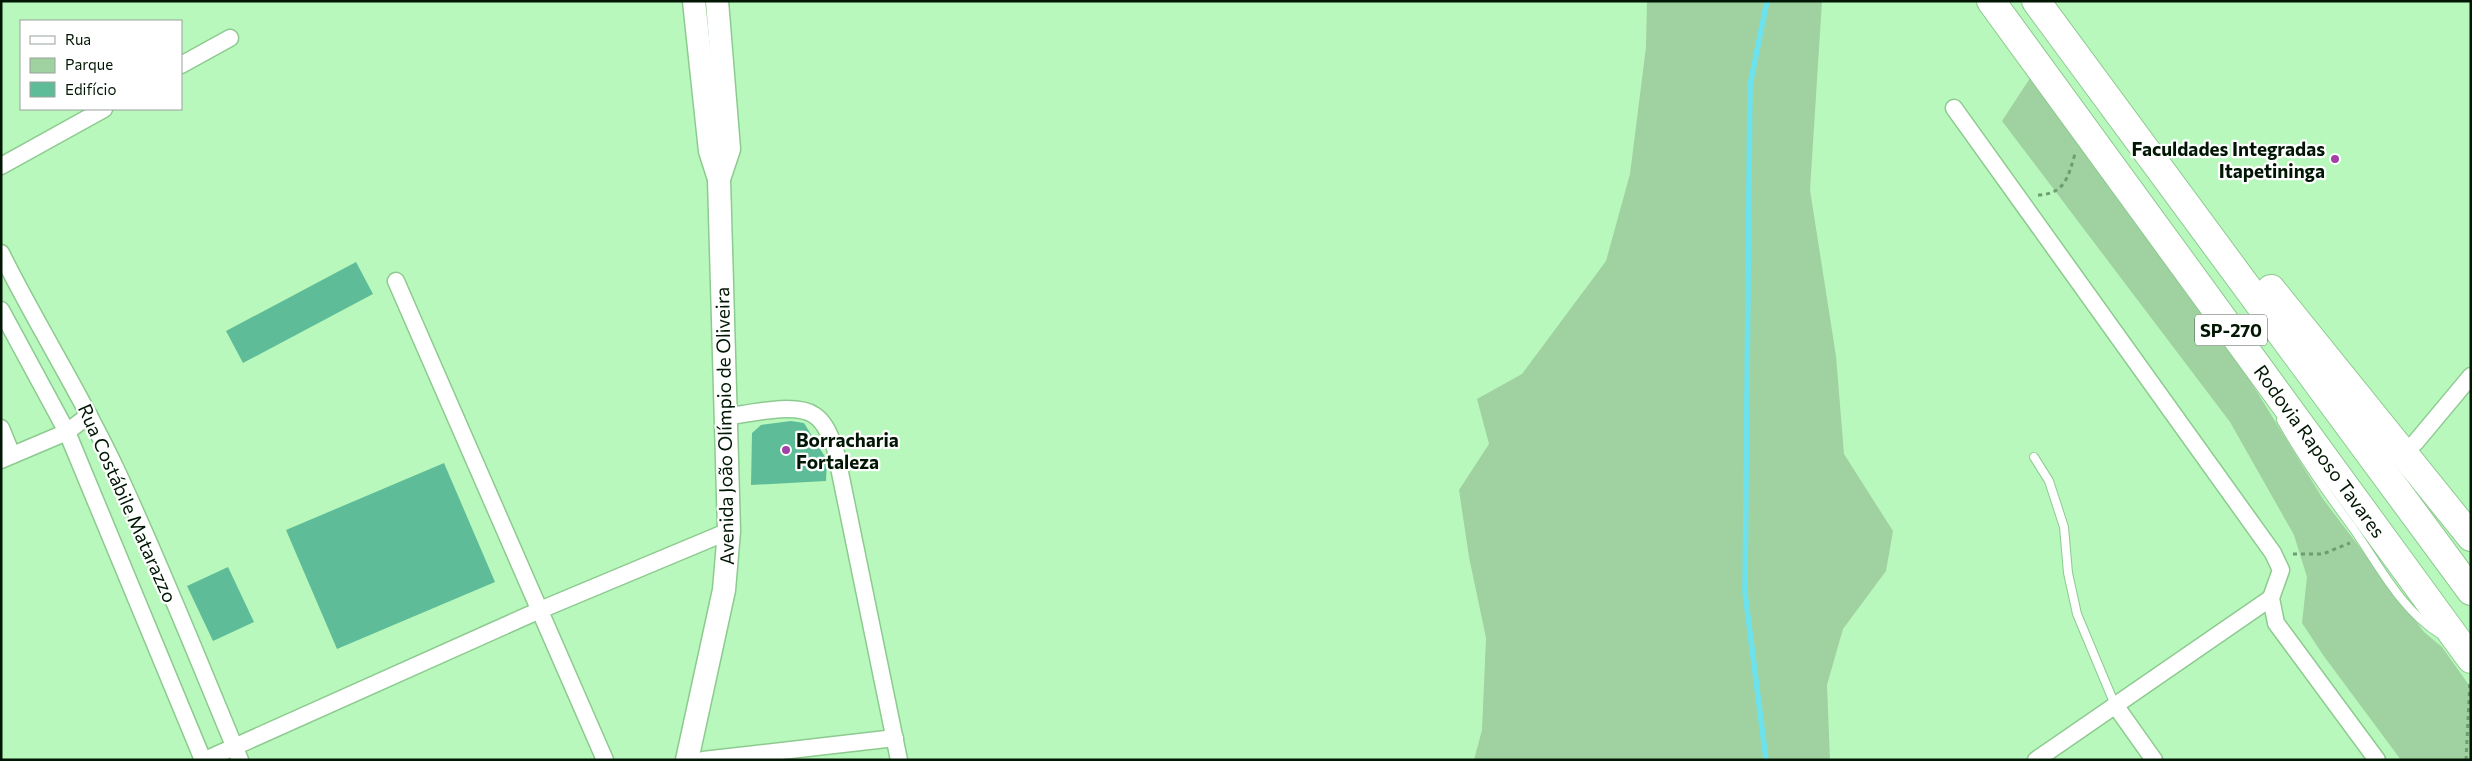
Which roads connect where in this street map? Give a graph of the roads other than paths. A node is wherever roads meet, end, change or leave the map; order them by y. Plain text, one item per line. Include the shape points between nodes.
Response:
1 (694, 1) edge
2 (717, 1) edge
3 (1991, 1) edge
4 (2036, 1) edge
5 (230, 38) dead end
6 (182, 64) edge
7 (1954, 108) dead end
8 (102, 110) edge
9 (2146, 148) junction
10 (1, 166) edge
11 (719, 179) junction
12 (1, 253) edge
13 (396, 281) dead end
14 (26, 303) junction
15 (1, 305) edge
16 (1, 310) edge
17 (2235, 334) junction
18 (2471, 376) edge
19 (2266, 393) dead end
20 (2275, 409) dead end
21 (89, 415) junction
22 (725, 416) junction
23 (1, 428) edge
24 (67, 432) junction
25 (2415, 443) dead end
26 (2034, 457) dead end
27 (7, 458) edge
28 (729, 531) junction
29 (2471, 537) edge
30 (2471, 591) edge
31 (2271, 598) junction
32 (540, 610) junction
33 (2468, 660) edge
34 (2114, 705) junction
35 (894, 738) junction
36 (238, 753) edge
37 (204, 760) edge
38 (605, 760) edge
39 (687, 760) edge
40 (703, 760) edge
41 (898, 760) edge
42 (2036, 760) edge
43 (2154, 760) edge
44 (2377, 760) edge

1 - 11 main road, Avenida João Olímpio de Oliveira via 710,151
2 - 11 main road, Avenida João Olímpio de Oliveira via 729,150
3 - 17 highway, Rodovia Raposo Tavares / SP-270
4 - 9 highway, Rodovia Raposo Tavares / SP-270
5 - 6 street
7 - 31 street via 2273,553 2281,570
8 - 10 street
9 - 29 highway via 2230,239
9 - 30 highway, Rodovia Raposo Tavares / SP-270
11 - 22 main road, Avenida João Olímpio de Oliveira
12 - 14 street, Rua Costábile Matarazzo
13 - 32 street
14 - 15 street
14 - 21 street, Rua Costábile Matarazzo
16 - 24 street, Rua Costábile Matarazzo
17 - 19 lane
17 - 33 highway, Rodovia Raposo Tavares / SP-270
18 - 25 street
20 - 33 lane via 2306,464 2400,596 2427,626
21 - 24 street
21 - 36 street, Rua Costábile Matarazzo
22 - 28 main road, Avenida João Olímpio de Oliveira
22 - 35 street via 795,409 814,414 826,427 835,448
23 - 27 street
24 - 27 street
24 - 37 street, Rua Costábile Matarazzo
26 - 34 lane via 2050,482 2064,527 2068,573 2077,614
28 - 32 street
28 - 39 main road, Avenida João Olímpio de Oliveira via 724,590
31 - 34 street
31 - 44 street via 2276,623
32 - 36 street
32 - 38 street
34 - 42 street
34 - 43 street
35 - 40 street
35 - 41 street
36 - 37 street

